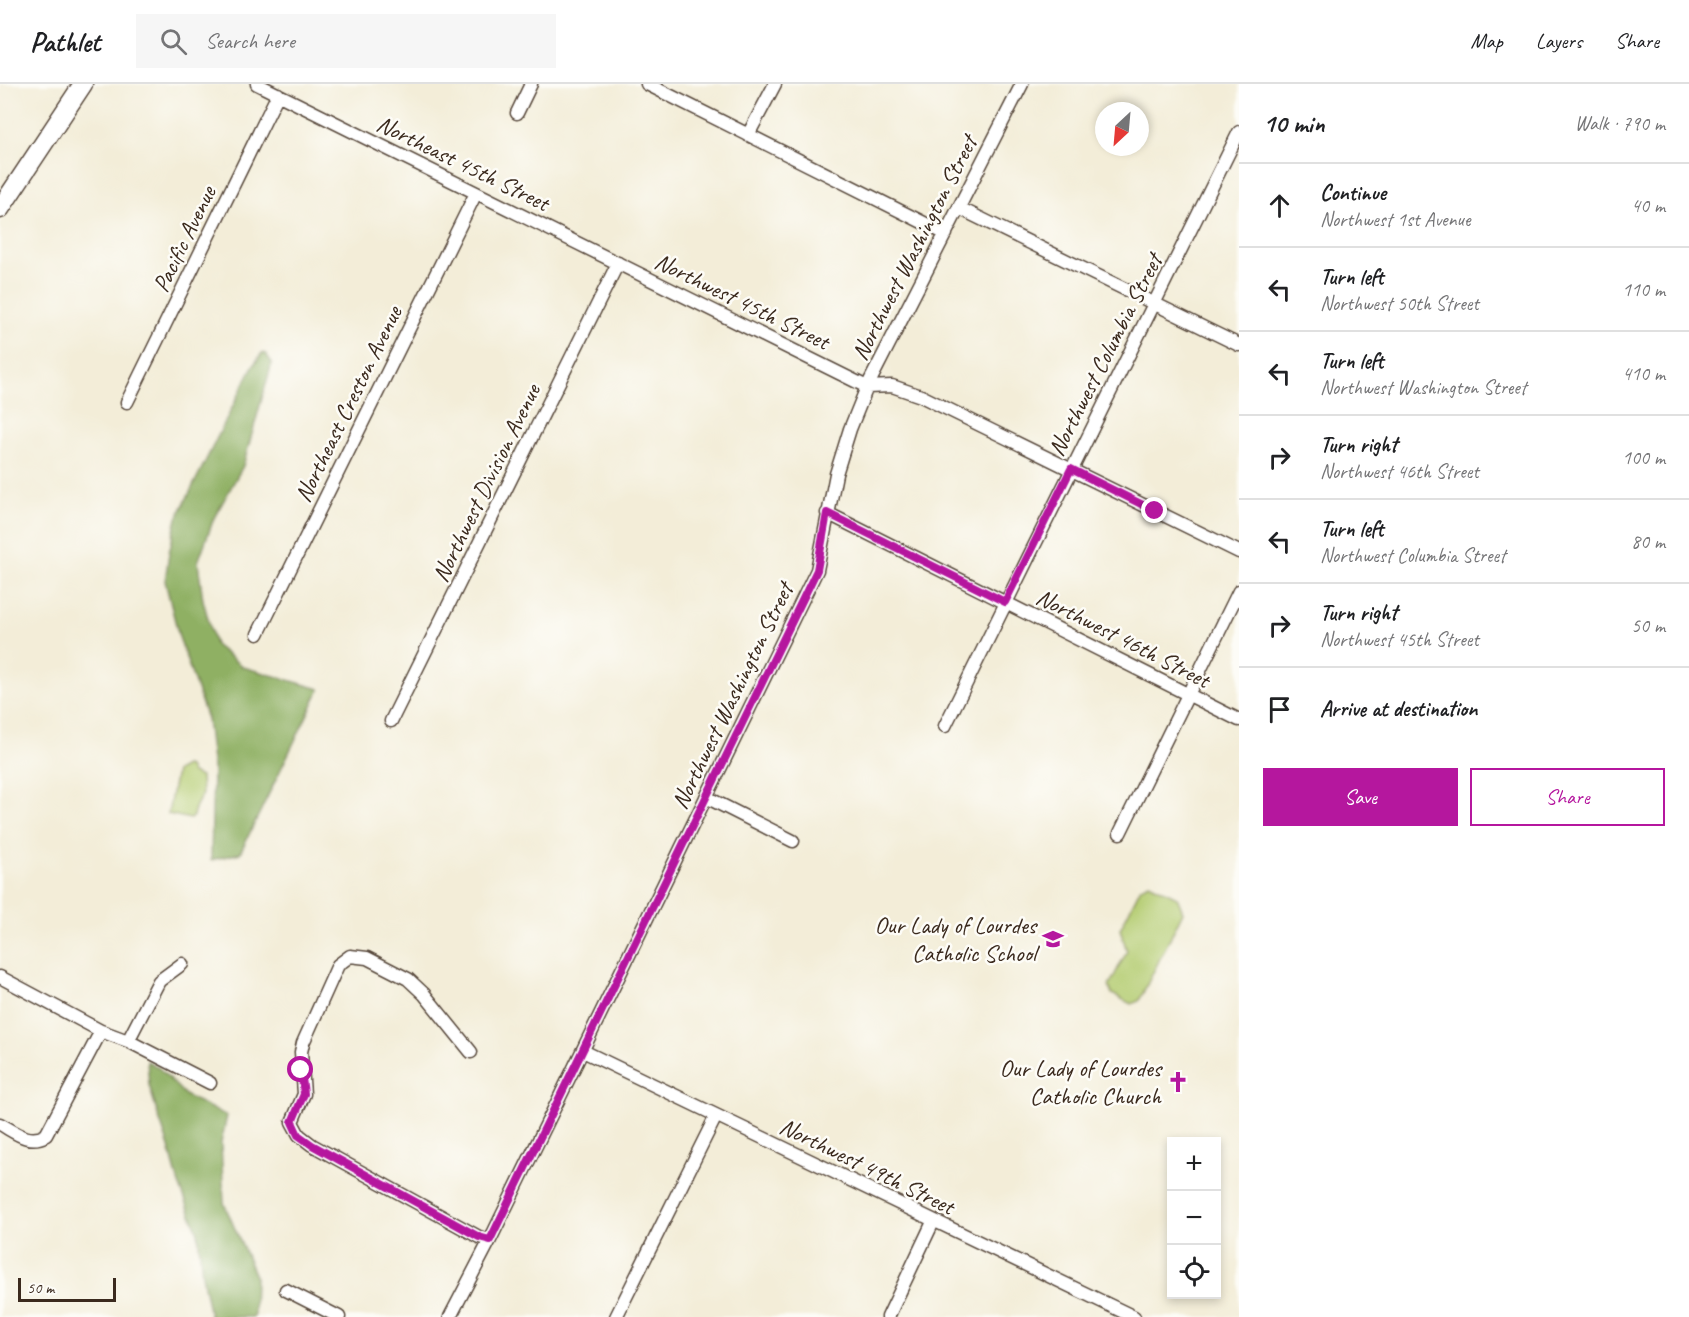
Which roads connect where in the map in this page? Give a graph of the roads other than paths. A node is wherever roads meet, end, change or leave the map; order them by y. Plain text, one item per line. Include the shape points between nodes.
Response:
1 (83, 84) edge
2 (257, 84) edge
3 (531, 84) edge
4 (647, 84) edge
5 (775, 84) edge
6 (1017, 86) edge
7 (278, 94) junction
8 (517, 113) dead end
9 (1239, 132) edge
10 (748, 135) junction
11 (44, 144) junction
12 (0, 185) edge
13 (476, 193) junction
14 (959, 208) junction
15 (0, 209) edge
16 (946, 234) junction
17 (618, 263) junction
18 (1156, 303) junction
19 (1239, 345) edge
20 (867, 387) junction
21 (127, 402) dead end
22 (1071, 469) junction
23 (827, 513) junction
24 (1239, 552) edge
25 (1239, 591) edge
26 (1005, 602) junction
27 (258, 634) dead end
28 (1189, 694) junction
29 (1239, 720) edge
30 (391, 721) dead end
31 (945, 726) dead end
32 (706, 797) junction
33 (1120, 833) dead end
34 (793, 842) dead end
35 (182, 964) dead end
36 (0, 977) edge
37 (101, 1031) junction
38 (128, 1041) junction
39 (583, 1051) junction
40 (471, 1052) dead end
41 (210, 1083) dead end
42 (716, 1116) junction
43 (0, 1124) edge
44 (933, 1221) junction
45 (490, 1240) junction
46 (286, 1290) dead end
47 (339, 1317) edge
48 (450, 1317) edge
49 (616, 1317) edge
50 (888, 1317) edge
51 (1134, 1317) edge

1 - 11 main road
2 - 7 street, Northeast 45th Street
3 - 8 street
4 - 10 street
5 - 10 street
6 - 14 street, Northwest Washington Street
7 - 13 street, Northeast 45th Street
7 - 21 street, Pacific Avenue
9 - 18 street, Northwest Columbia Street
10 - 16 street
11 - 12 main road
11 - 15 main road
13 - 17 street, Northeast 45th Street
13 - 27 street, Northeast Creston Avenue
14 - 16 street, Northwest Washington Street
14 - 18 street
16 - 20 street, Northwest Washington Street
17 - 20 street, Northwest 45th Street
17 - 30 street, Northwest Division Avenue
18 - 19 street
18 - 22 street, Northwest Columbia Street
20 - 22 street, Northwest 45th Street via 892,386 921,396
20 - 23 street, Northwest Washington Street via 850,429
22 - 24 street, Northwest 45th Street
22 - 26 street, Northwest Columbia Street
23 - 26 street, Northwest 46th Street
23 - 32 street, Northwest Washington Street via 817,570
25 - 28 street
26 - 28 street, Northwest 46th Street
26 - 31 street, Northwest Columbia Street
28 - 29 street, Northwest 46th Street
28 - 33 street
32 - 34 street
32 - 39 street, Northwest Washington Street
35 - 38 street via 159,981
36 - 37 street
37 - 38 street
37 - 43 street via 50,1130 40,1138 27,1139
38 - 41 street
39 - 42 street, Northwest 49th Street
39 - 45 street, Northwest Washington Street
40 - 45 street via 408,979 367,958 350,956 338,965 303,1043 304,1094 292,1122 298,1135 312,1145
42 - 44 street, Northwest 49th Street
42 - 49 street
44 - 50 street
44 - 51 street, Northwest 49th Street
45 - 48 street, Northwest Washington Street
46 - 47 street

